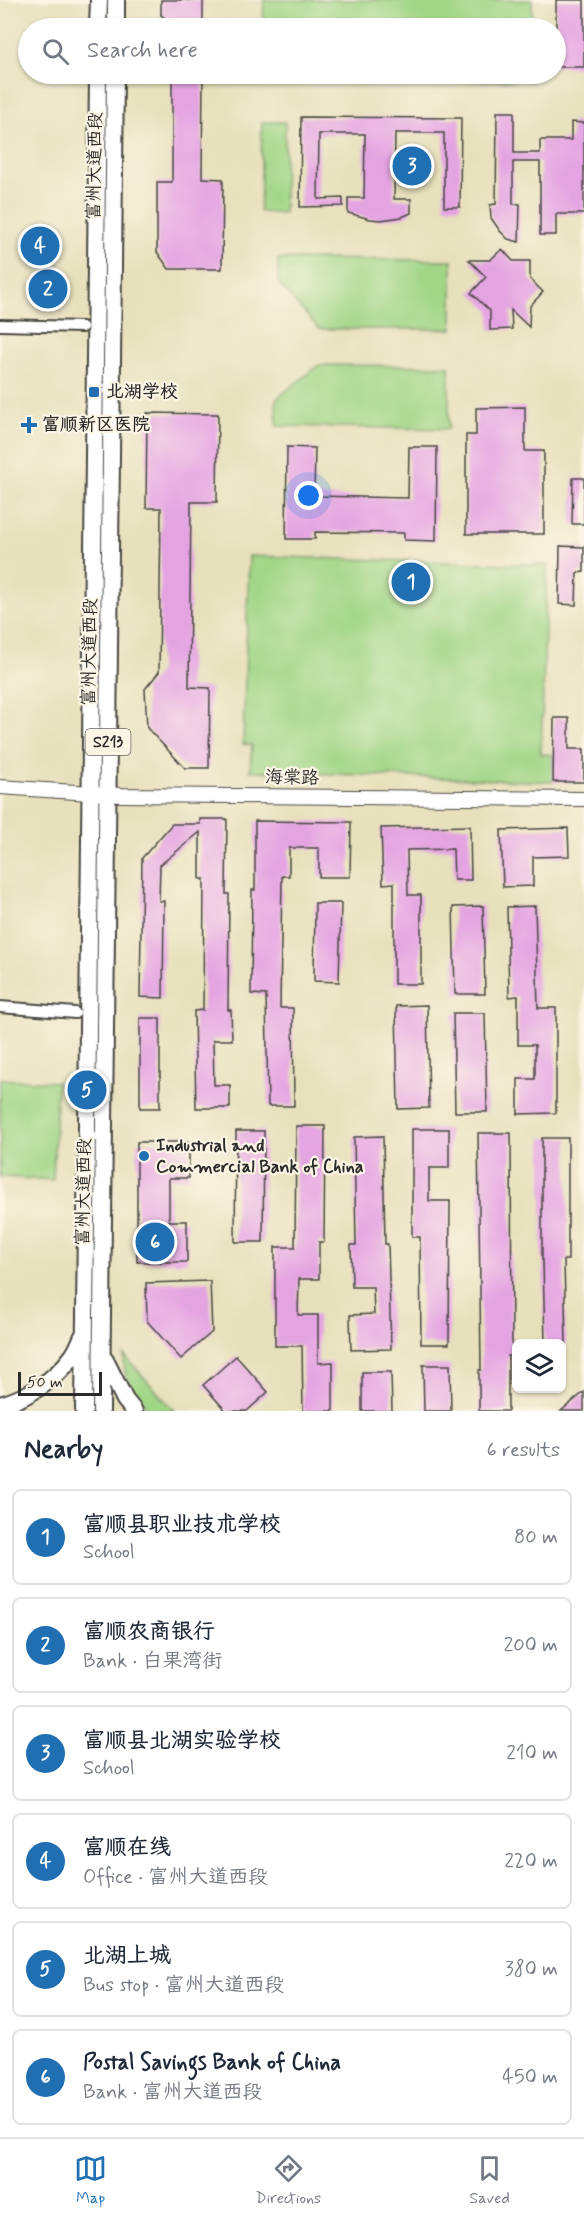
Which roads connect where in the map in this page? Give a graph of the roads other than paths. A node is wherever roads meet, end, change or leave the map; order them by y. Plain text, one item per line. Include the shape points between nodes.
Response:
1 (99, 0) edge
2 (116, 0) edge
3 (98, 18) edge
4 (116, 18) edge
5 (98, 84) edge
6 (115, 84) edge
7 (0, 325) edge
8 (82, 327) dead end
9 (0, 788) edge
10 (91, 793) junction
11 (108, 794) junction
12 (584, 799) edge
13 (0, 1007) edge
14 (75, 1013) dead end
15 (85, 1332) junction
16 (102, 1354) junction
17 (0, 1405) edge
18 (84, 1411) edge
19 (101, 1411) edge
20 (134, 1411) edge

1 - 3 main road
2 - 4 main road
5 - 10 main road, 富州大道西段 / S213
6 - 11 main road, 富州大道西段 / S213
7 - 8 street
9 - 10 street, 海棠路
10 - 11 street, 海棠路
10 - 15 main road, 富州大道西段 / S213
11 - 12 street, 海棠路
11 - 16 main road, 富州大道西段 / S213
13 - 14 street
15 - 17 main road via 72,1357 56,1374 39,1388
15 - 18 main road, 富州大道西段 / S213
16 - 19 main road, 富州大道西段 / S213
16 - 20 main road

